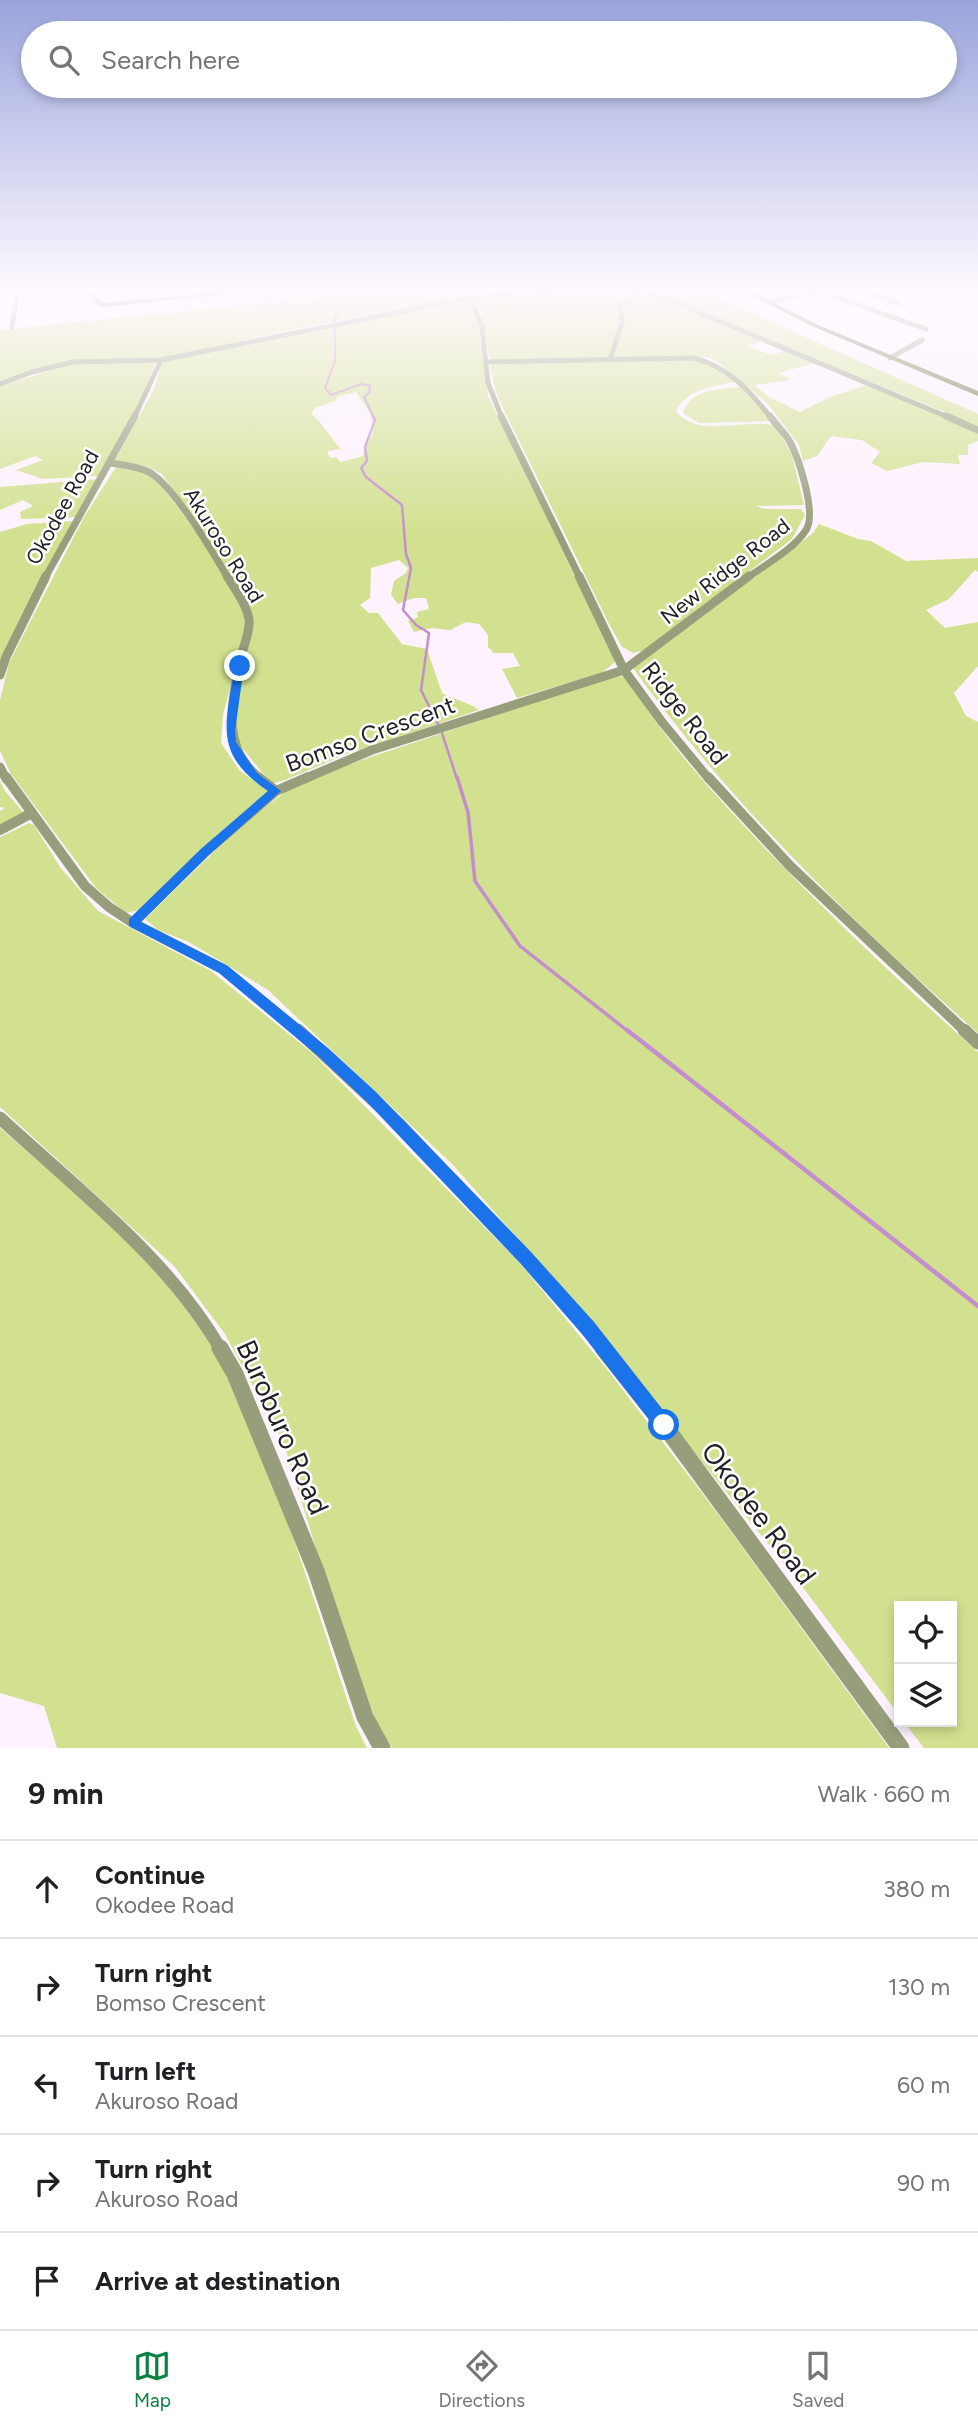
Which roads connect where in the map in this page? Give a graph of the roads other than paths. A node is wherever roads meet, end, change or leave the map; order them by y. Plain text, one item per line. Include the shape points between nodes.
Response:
1 (34, 372) edge
2 (156, 372) edge
3 (487, 372) edge
4 (724, 372) edge
5 (837, 372) edge
6 (923, 372) edge
7 (0, 384) edge
8 (978, 394) edge
9 (978, 430) edge
10 (111, 463) junction
11 (624, 670) junction
12 (0, 675) edge
13 (0, 767) edge
14 (275, 791) junction
15 (32, 813) junction
16 (0, 830) edge
17 (133, 923) junction
18 (978, 1043) edge
19 (0, 1118) edge
20 (382, 1748) edge
21 (901, 1748) edge

1 - 7 street
2 - 10 street, Okodee Road
3 - 11 street, Ridge Road via 494,401
4 - 11 street, New Ridge Road via 754,396 790,442 804,481 810,517 807,529
5 - 9 street
6 - 8 street
10 - 12 street, Okodee Road via 51,568
10 - 14 street, Akuroso Road via 148,471 170,491 243,600 249,625 231,742 253,776
11 - 14 street, Bomso Crescent via 372,750
11 - 18 street, Ridge Road via 664,728 755,829 873,948
13 - 15 street, Okodee Road
14 - 17 street, Bomso Crescent
15 - 16 street
15 - 17 street, Okodee Road via 85,886
17 - 21 street, Okodee Road via 223,969 263,1000 400,1125 500,1230 588,1328 664,1425
19 - 20 street, Buroburo Road via 145,1252 195,1306 235,1374 317,1571 365,1717

